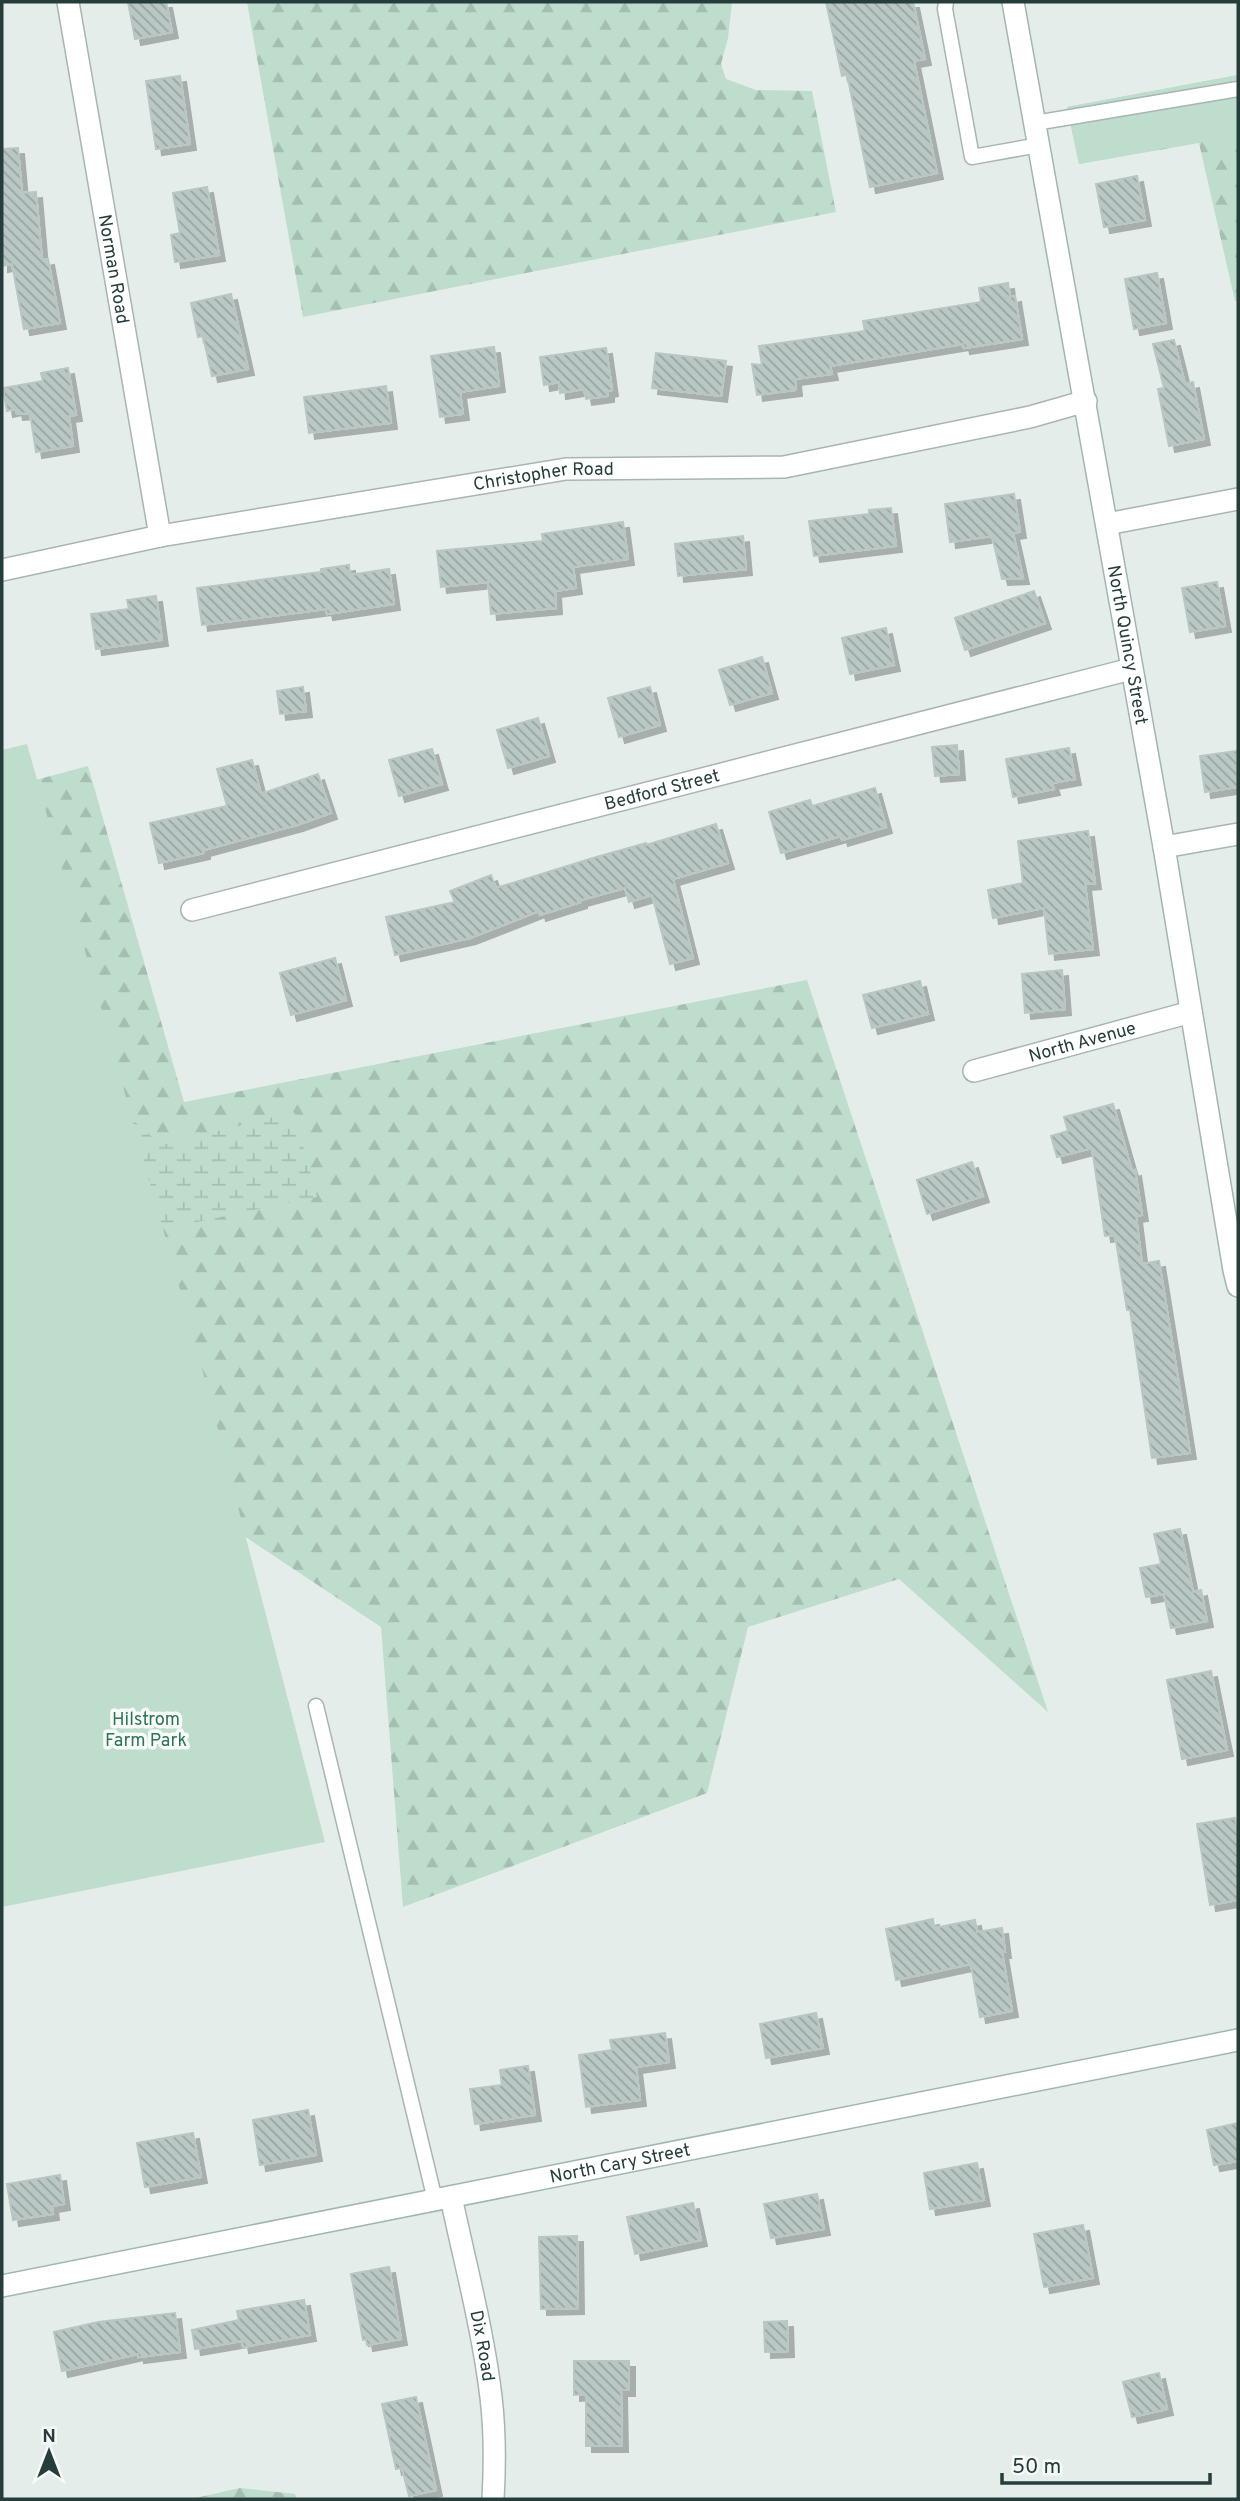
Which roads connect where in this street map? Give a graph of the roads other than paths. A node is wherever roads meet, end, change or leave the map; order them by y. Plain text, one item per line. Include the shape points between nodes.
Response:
1 (68, 2) edge
2 (946, 2) edge
3 (1013, 2) edge
4 (1238, 89) edge
5 (1035, 122) junction
6 (1039, 145) junction
7 (1086, 401) junction
8 (1238, 499) edge
9 (1107, 524) junction
10 (160, 536) junction
11 (2, 570) edge
12 (1131, 669) junction
13 (1238, 834) edge
14 (1164, 847) junction
15 (192, 910) dead end
16 (1191, 1012) junction
17 (974, 1071) dead end
18 (1230, 1202) edge
19 (1238, 1286) edge
20 (316, 1706) dead end
21 (1238, 2040) edge
22 (443, 2198) junction
23 (2, 2286) edge
24 (493, 2499) edge

1 - 10 street, Norman Road
2 - 6 lane via 972,157
3 - 5 street, North Quincy Street
4 - 5 lane
5 - 6 street, North Quincy Street
6 - 7 street, North Quincy Street
7 - 9 street, North Quincy Street
7 - 10 street, Christopher Road via 1030,417 784,467 566,469
8 - 9 street
9 - 12 street, North Quincy Street
10 - 11 street, Christopher Road
12 - 14 street, North Quincy Street
12 - 15 street, Bedford Street
13 - 14 street
14 - 16 street, North Quincy Street
16 - 17 street, North Avenue
16 - 18 street, North Quincy Street
18 - 19 street, North Quincy Street
20 - 22 lane
21 - 22 street, North Cary Street
22 - 23 street, North Cary Street
22 - 24 street, Dix Road via 482,2341 491,2398

